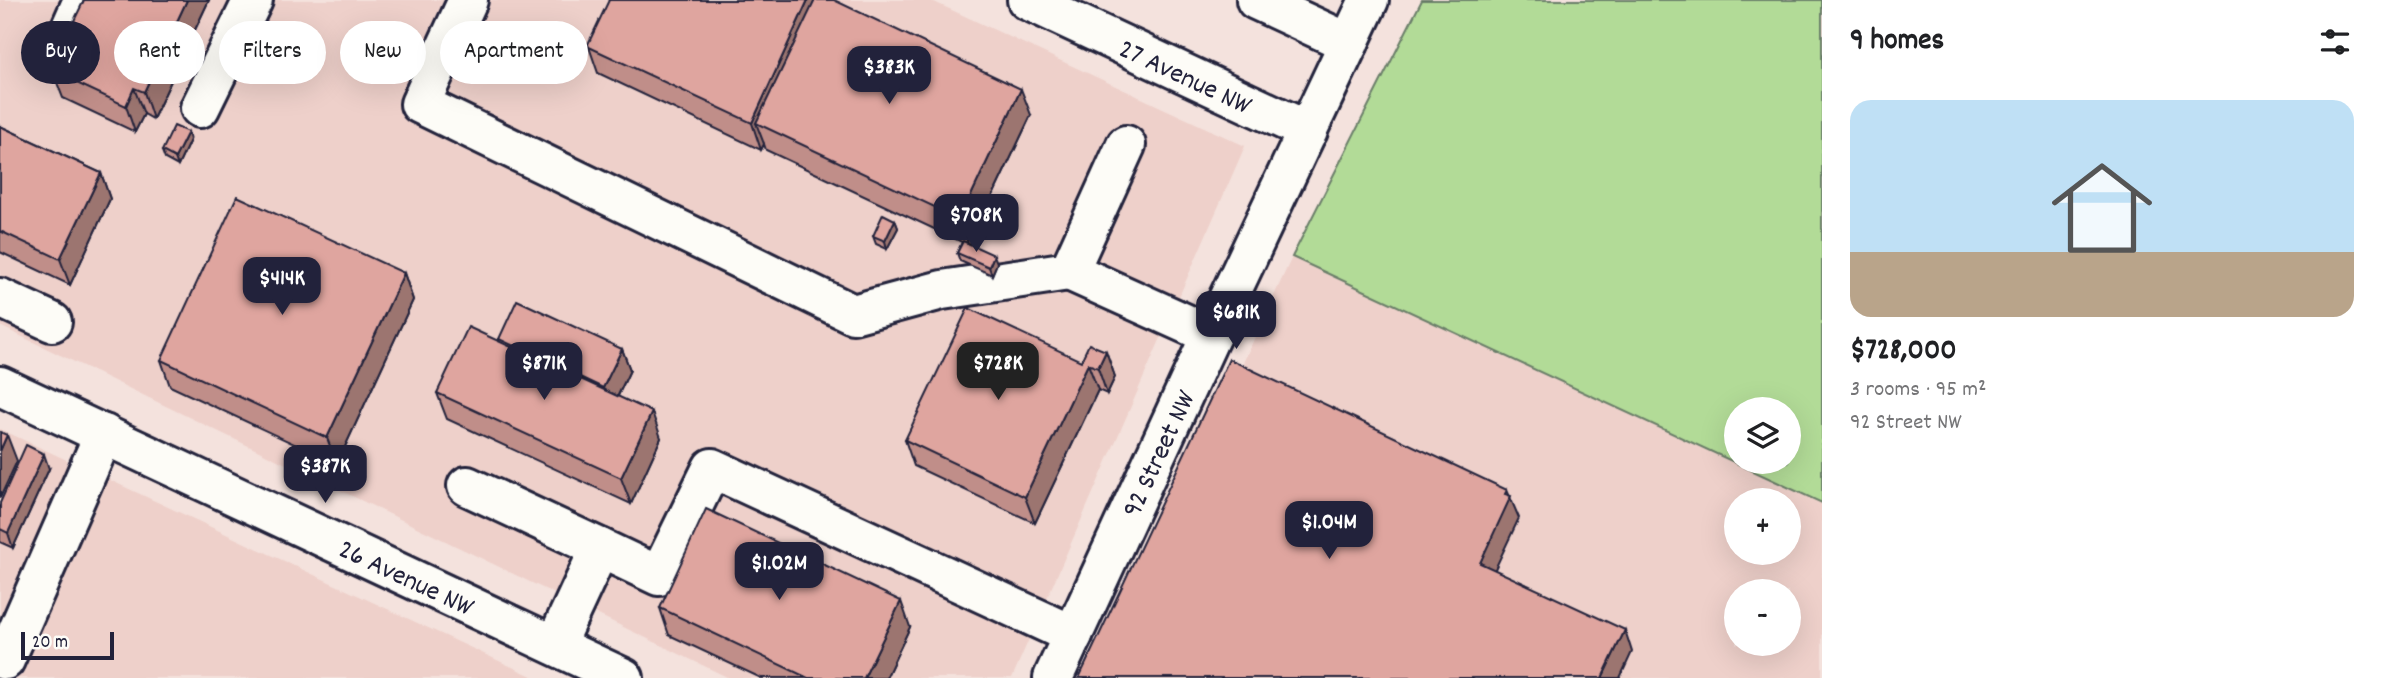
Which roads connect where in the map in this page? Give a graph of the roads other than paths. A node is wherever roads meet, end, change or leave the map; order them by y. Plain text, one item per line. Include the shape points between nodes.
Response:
1 (83, 0) edge
2 (253, 0) edge
3 (468, 0) edge
4 (1027, 0) edge
5 (1256, 0) edge
6 (1369, 0) edge
7 (74, 21) edge
8 (1349, 43) junction
9 (200, 108) dead end
10 (1308, 131) junction
11 (1126, 145) dead end
12 (1069, 271) junction
13 (0, 299) edge
14 (51, 322) dead end
15 (1211, 335) junction
16 (0, 386) edge
17 (104, 434) junction
18 (467, 486) dead end
19 (600, 548) junction
20 (1073, 635) junction
21 (555, 645) junction
22 (5, 660) dead end
23 (624, 678) edge
24 (1053, 678) edge

1 - 7 street
2 - 9 street
3 - 12 street via 420,104 853,314 942,290
4 - 10 street, 27 Avenue NW
5 - 8 street
6 - 8 street, 92 Street NW
8 - 10 street, 92 Street NW
10 - 15 street, 92 Street NW
11 - 12 street
12 - 15 street
13 - 14 street
15 - 20 street, 92 Street NW
16 - 17 street, 26 Avenue NW
17 - 21 street, 26 Avenue NW
17 - 22 street
18 - 19 street
19 - 20 street via 659,576 712,468
19 - 21 street
20 - 24 street, 92 Street NW
21 - 23 street, 26 Avenue NW

